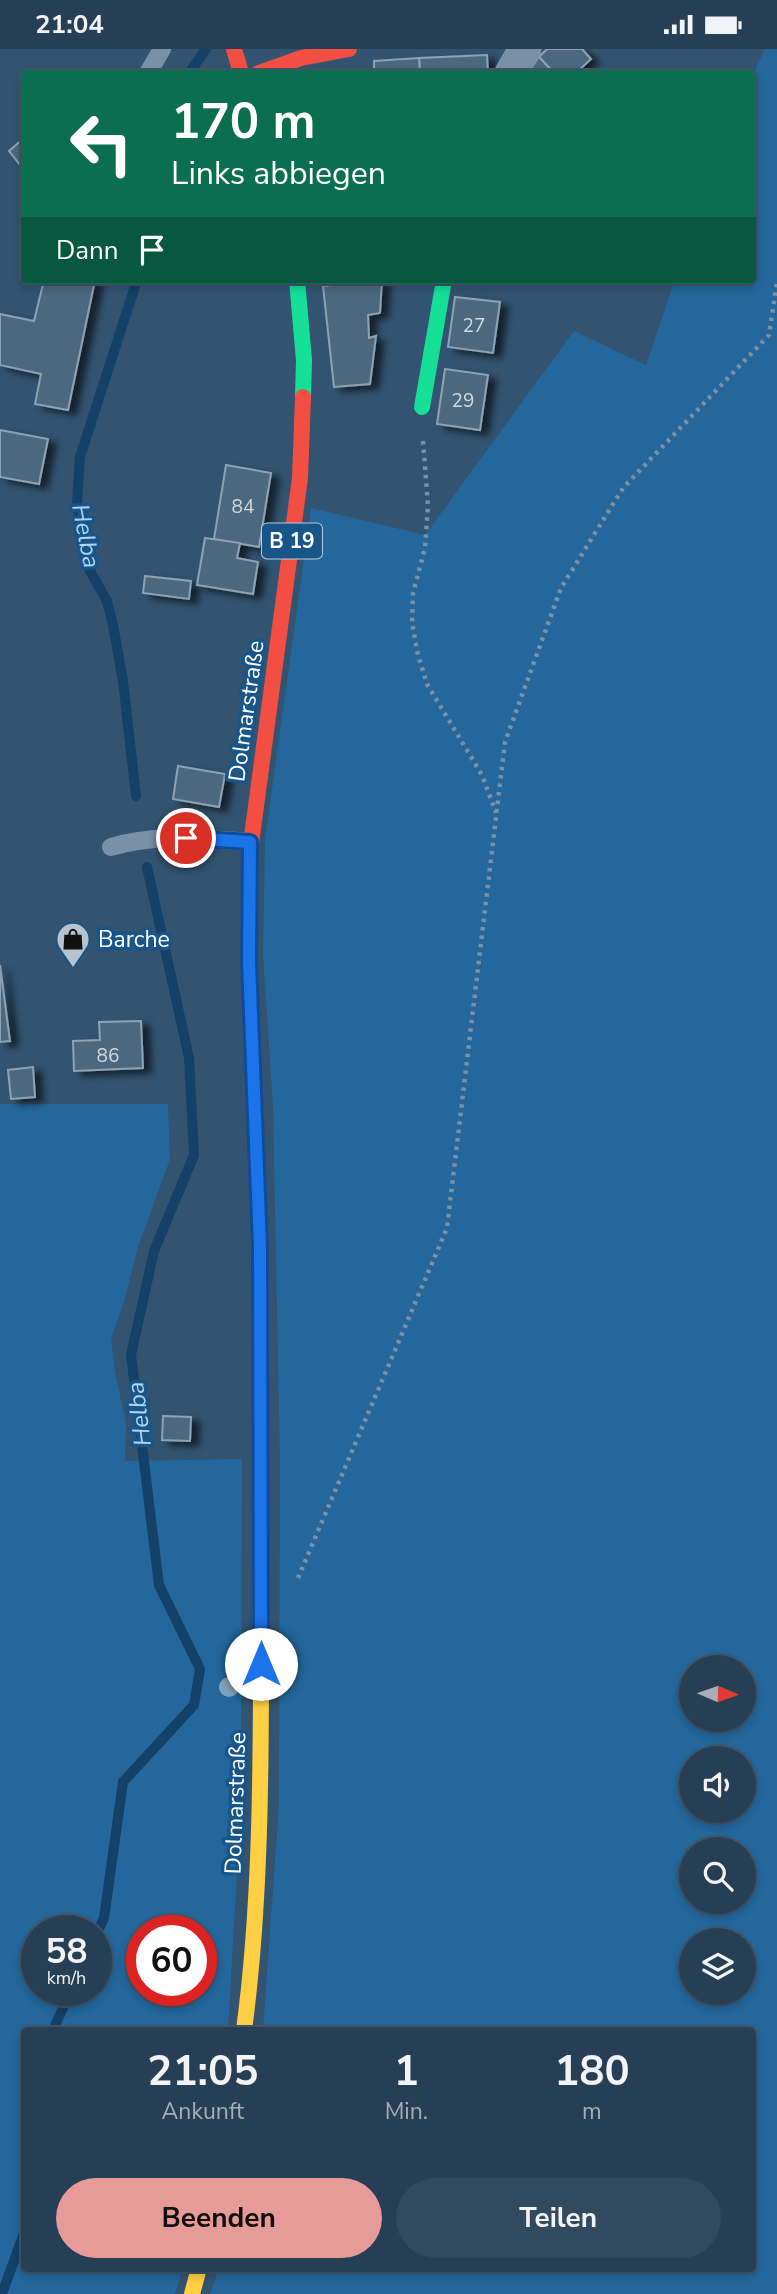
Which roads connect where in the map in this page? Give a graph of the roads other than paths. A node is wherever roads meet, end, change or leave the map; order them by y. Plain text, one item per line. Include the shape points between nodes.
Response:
1 (162, 49) edge
2 (349, 49) edge
3 (525, 49) edge
4 (150, 70) edge
5 (267, 70) edge
6 (513, 70) edge
7 (297, 284) edge
8 (443, 284) edge
9 (422, 407) road end
10 (250, 842) junction
11 (111, 847) dead end
12 (244, 2027) edge
13 (198, 2272) edge
14 (192, 2294) edge

1 - 4 lane
2 - 5 main road
3 - 6 street
7 - 10 main road, Dolmarstraße / B 19 via 304,360 300,478
8 - 9 main road
10 - 11 lane via 186,838
10 - 12 main road, Dolmarstraße / B 19 via 249,962 260,1246 261,1664 258,1830
13 - 14 main road

